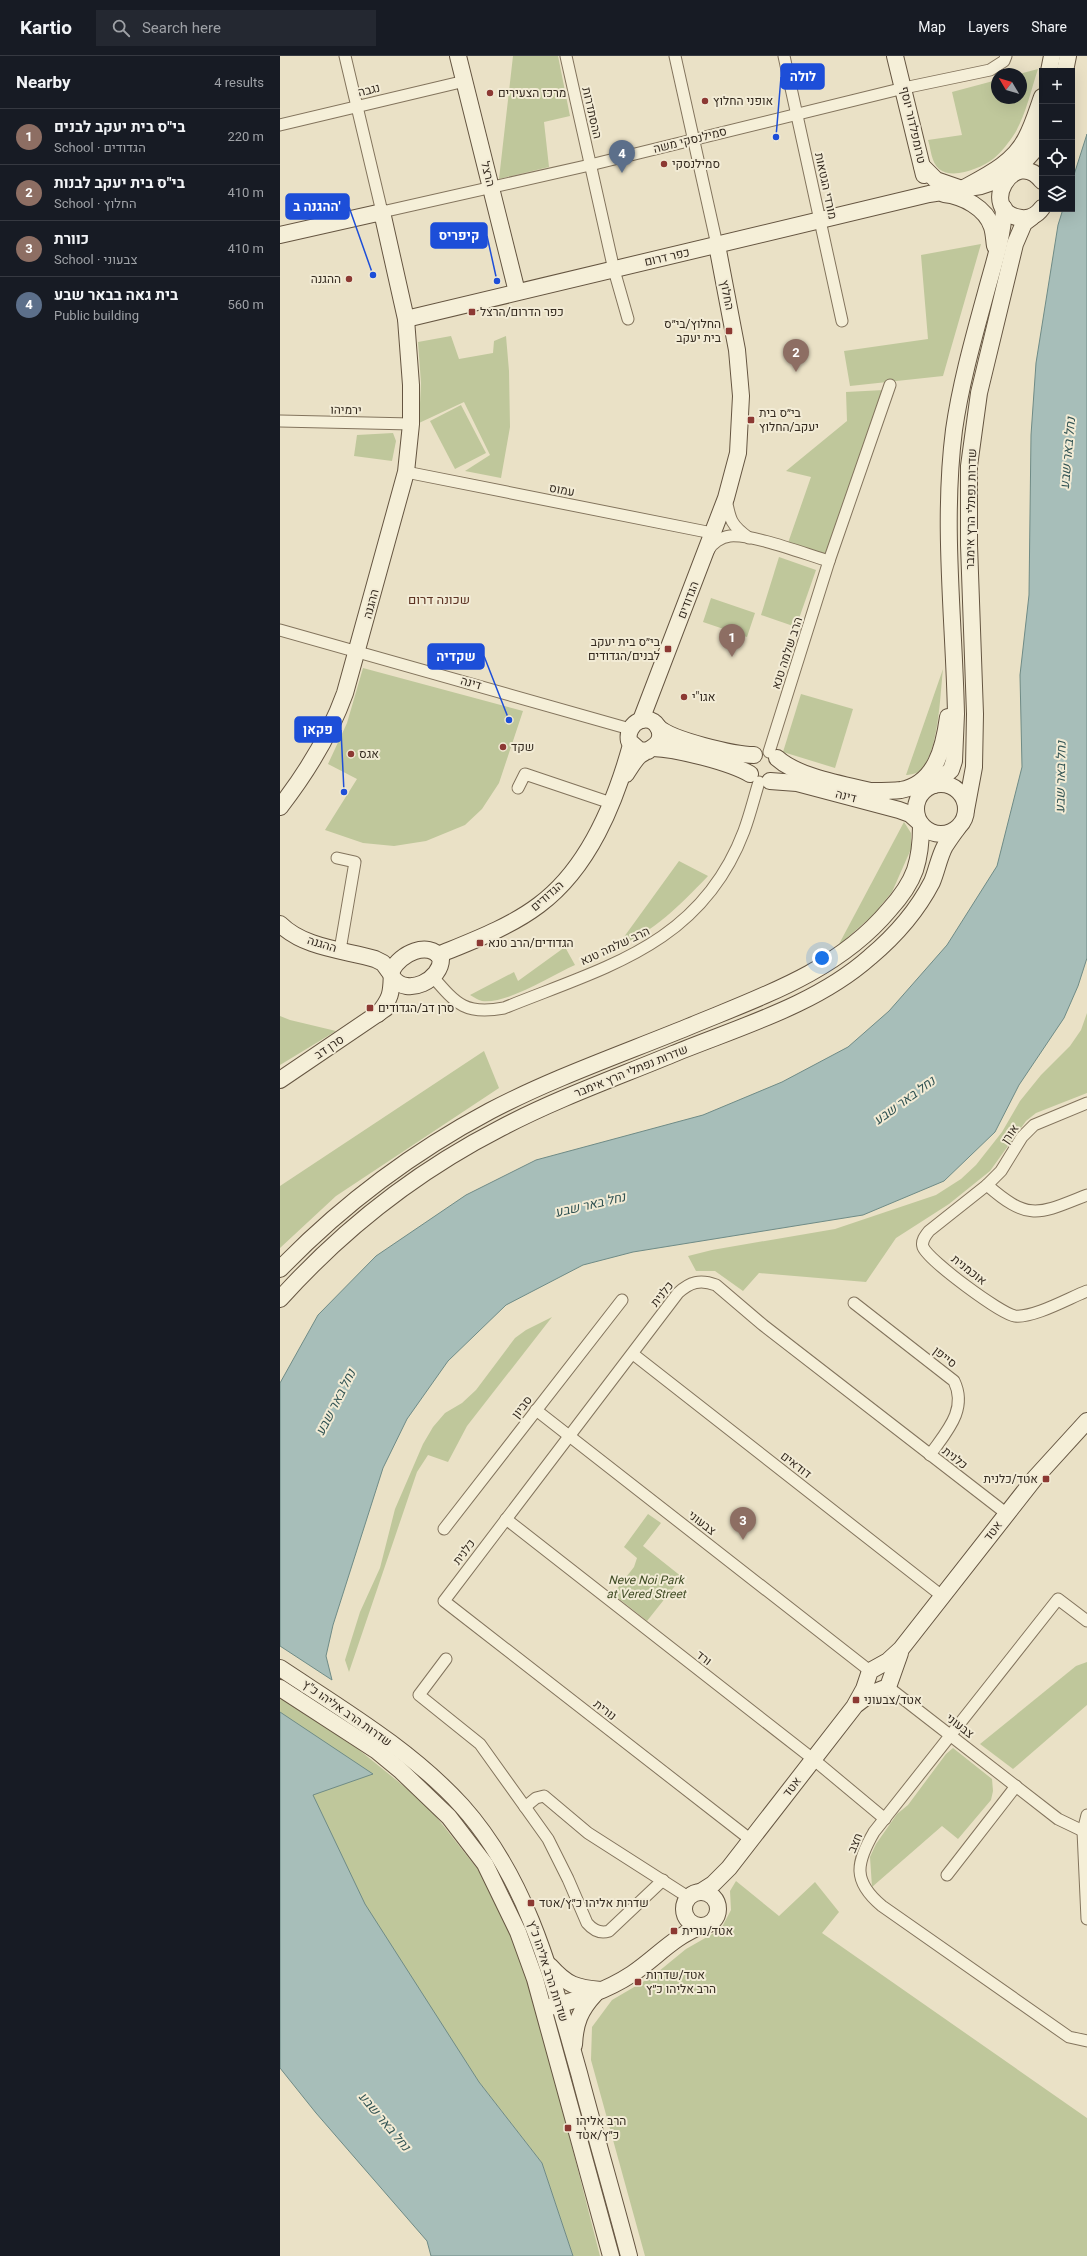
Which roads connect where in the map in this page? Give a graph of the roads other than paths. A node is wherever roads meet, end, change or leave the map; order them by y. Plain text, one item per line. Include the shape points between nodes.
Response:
1 (344, 56) edge
2 (458, 56) edge
3 (675, 56) edge
4 (784, 56) edge
5 (895, 56) edge
6 (1052, 56) edge
7 (1068, 56) edge
8 (569, 57) edge
9 (1005, 58) edge
10 (1050, 68) edge
11 (1066, 68) edge
12 (465, 80) junction
13 (904, 88) junction
14 (1039, 104) edge
15 (357, 107) junction
16 (797, 114) junction
17 (1039, 124) edge
18 (280, 125) edge
19 (694, 139) junction
20 (590, 165) junction
21 (922, 166) junction
22 (1011, 175) junction
23 (1039, 178) edge
24 (491, 187) junction
25 (962, 189) junction
26 (935, 194) junction
27 (1002, 204) junction
28 (382, 212) junction
29 (1037, 212) edge
30 (820, 220) junction
31 (280, 236) edge
32 (717, 245) junction
33 (996, 255) junction
34 (614, 270) junction
35 (517, 292) junction
36 (406, 319) junction
37 (628, 319) dead end
38 (842, 321) dead end
39 (890, 385) dead end
40 (280, 421) edge
41 (411, 424) junction
42 (406, 472) junction
43 (726, 498) junction
44 (712, 534) junction
45 (749, 538) junction
46 (703, 560) junction
47 (829, 561) junction
48 (280, 630) edge
49 (358, 651) junction
50 (955, 666) junction
51 (654, 690) junction
52 (635, 724) junction
53 (657, 726) junction
54 (631, 745) junction
55 (651, 750) junction
56 (767, 755) junction
57 (759, 779) junction
58 (518, 788) dead end
59 (928, 788) junction
60 (873, 791) junction
61 (283, 798) edge
62 (613, 799) junction
63 (966, 810) junction
64 (920, 824) junction
65 (958, 829) junction
66 (337, 858) dead end
67 (280, 924) edge
68 (340, 950) junction
69 (438, 954) junction
70 (368, 956) junction
71 (401, 957) junction
72 (392, 976) junction
73 (433, 977) junction
74 (417, 985) junction
75 (378, 1014) junction
76 (280, 1080) edge
77 (1087, 1103) edge
78 (987, 1185) junction
79 (1087, 1195) edge
80 (280, 1269) edge
81 (1087, 1291) edge
82 (280, 1299) edge
83 (622, 1300) dead end
84 (854, 1304) dead end
85 (633, 1354) junction
86 (536, 1410) junction
87 (1087, 1421) edge
88 (570, 1436) junction
89 (930, 1455) junction
90 (1007, 1514) junction
91 (506, 1519) junction
92 (444, 1529) dead end
93 (942, 1596) junction
94 (444, 1600) joint
95 (1087, 1621) edge
96 (903, 1646) junction
97 (446, 1659) dead end
98 (280, 1668) edge
99 (872, 1672) junction
100 (886, 1686) junction
101 (280, 1688) edge
102 (854, 1706) junction
103 (950, 1735) junction
104 (813, 1759) junction
105 (1016, 1786) junction
106 (525, 1807) junction
107 (1087, 1815) edge
108 (884, 1819) junction
109 (1083, 1832) junction
110 (751, 1840) junction
111 (729, 1868) junction
112 (947, 1875) dead end
113 (663, 1880) junction
114 (691, 1900) junction
115 (717, 1904) junction
116 (1087, 1919) edge
117 (702, 1926) junction
118 (667, 1945) junction
119 (547, 1962) junction
120 (600, 1992) junction
121 (560, 2005) junction
122 (543, 2009) junction
123 (1087, 2041) edge
124 (573, 2054) junction
125 (611, 2256) edge
126 (629, 2256) edge

1 - 15 street, ההגנה
2 - 12 street, הרצל
3 - 19 street, החלוץ
4 - 16 street, מורדי הגטאות
5 - 13 street, טרומפלדור יוסף
6 - 10 street
7 - 11 street
8 - 20 street, ההסתדרות
9 - 13 street, סמילנסקי משה via 990,70
12 - 15 street, נגבה
12 - 24 street, הרצל
13 - 16 street, סמילנסקי משה
13 - 21 street, טרומפלדור יוסף
14 - 25 street via 1026,138 1017,152 992,172
15 - 18 street, נגבה
15 - 28 street, ההגנה
16 - 19 street, סמילנסקי משה
16 - 30 street, מורדי הגטאות
17 - 22 street via 1032,153
19 - 20 street, סמילנסקי משה
19 - 32 street, החלוץ
20 - 24 street, סמילנסקי משה
20 - 34 street, ההסתדרות
21 - 25 street via 936,180
21 - 26 street, טרומפלדור יוסף
22 - 23 street via 1028,172
22 - 25 street, כפר דרום via 981,186
22 - 27 street, שדרות נפתלי הרץ אימבר via 1001,188
24 - 28 street, סמילנסקי משה
24 - 35 street, הרצל
25 - 26 street, כפר דרום
26 - 27 street, כפר דרום via 965,193
26 - 30 street, כפר דרום
26 - 33 street via 965,200 981,210 992,227
27 - 29 street, כפר דרום via 1016,217
27 - 33 street, שדרות נפתלי הרץ אימבר via 1003,226
28 - 31 street, סמילנסקי משה
28 - 36 street, ההגנה
29 - 63 street, שדרות נפתלי הרץ אימבר via 1024,224 1015,244 979,393 972,439 969,517 975,714 974,767
30 - 32 street, כפר דרום
30 - 38 street, מורדי הגטאות
32 - 34 street, כפר דרום
32 - 43 street, החלוץ via 737,350 741,396 738,453
33 - 50 street, שדרות נפתלי הרץ אימבר via 961,389 951,458 950,546
34 - 35 street, כפר דרום
34 - 37 street, ההסתדרות
35 - 36 street, כפר דרום
36 - 41 street, ההגנה
39 - 47 street, הרב שלמה טנא
40 - 41 street, ירמיהו
41 - 42 street, ההגנה
42 - 44 street, עמוס
42 - 49 street, ההגנה
43 - 44 street, החלוץ
43 - 45 street via 730,521
44 - 46 street, הגדודים
45 - 46 street via 730,536 719,539 710,546
45 - 47 street
46 - 51 street, הגדודים
47 - 56 street, הרב שלמה טנא
48 - 49 street, דינה
49 - 52 street, דינה
49 - 61 street, ההגנה via 335,721 309,767
50 - 59 street, שדרות נפתלי הרץ אימבר via 954,761 951,770
50 - 60 street via 942,750 931,772 923,780 902,789
51 - 52 street, הגדודים
51 - 53 street, הגדודים via 652,707
52 - 53 street via 650,720
52 - 54 street via 628,737
53 - 55 street via 660,736
53 - 56 street, דינה via 672,736 736,753
54 - 55 street via 639,750
54 - 62 street, הגדודים
55 - 57 street, דינה via 669,749 738,768
55 - 62 street, הגדודים via 633,763
56 - 57 street via 748,764
56 - 57 street via 779,771
56 - 60 street, דינה via 801,773
57 - 64 street, דינה via 797,784 900,810 910,814
57 - 73 street, הרב שלמה טנא via 744,832 716,884 682,923 646,948 504,1008 486,1012 472,1010 460,1004 449,996
58 - 62 street via 525,774
59 - 60 street, דינה via 916,796 900,798
59 - 63 street via 942,784 957,789 965,802
59 - 64 street via 916,803 916,816
62 - 69 street, הגדודים via 584,855 556,890 539,905 514,920
63 - 65 street
64 - 65 street via 935,834 951,833
64 - 80 street, שדרות נפתלי הרץ אימבר via 919,858 907,885 878,923 856,944 830,963 772,992 490,1111 426,1147 396,1168 327,1223
65 - 82 street, שדרות נפתלי הרץ אימבר via 945,847 933,880 911,915 888,942 841,979 780,1010 531,1113 470,1145 413,1180 367,1215 318,1258
66 - 68 street via 355,862
67 - 68 street, ההגנה via 301,938
68 - 70 street, ההגנה
69 - 71 street via 424,950
69 - 73 street via 441,958 440,969
70 - 71 street, ההגנה
70 - 72 street, ההגנה via 383,963
71 - 72 street via 395,963
72 - 74 street via 401,984
72 - 75 street, סרן דב via 393,988 389,999
73 - 74 street
74 - 75 street, סרן דב
75 - 76 street, סרן דב
77 - 78 street, אורן via 1044,1120 1028,1130 1001,1171
78 - 79 street via 1014,1207 1032,1212 1048,1210
78 - 81 street, אוכמנית via 925,1236 923,1246 931,1258 1008,1315 1034,1313
83 - 86 street, סביון
84 - 89 street, סייפן via 954,1381 960,1398 956,1418
85 - 88 street, כלנית
85 - 89 street, כלנית via 678,1293 692,1283 708,1282 723,1290
85 - 93 street, דודאים
86 - 88 street, צבעוני
86 - 92 street, סביון
87 - 90 street, אטד via 1055,1454
88 - 91 street, כלנית
88 - 99 street, צבעוני
89 - 90 street, כלנית
90 - 93 street, אטד
91 - 94 street, כלנית
91 - 104 street, ורד
93 - 96 street, אטד
94 - 110 street, נורית
95 - 103 street, חצב via 1058,1599
96 - 99 street, אטד
96 - 100 street, אטד
97 - 106 street via 419,1695 480,1744
98 - 119 street, שדרות הרב אליהו כ"ץ via 380,1735 434,1778 481,1829 500,1856 517,1889
99 - 100 street via 885,1669
99 - 100 street via 872,1689
99 - 102 street, אטד
100 - 102 street, אטד via 864,1697
100 - 103 street, צבעוני
101 - 122 street, שדרות הרב אליהו כ"ץ via 376,1751 400,1770 422,1790 467,1840 485,1864 518,1932
102 - 104 street, אטד
103 - 105 street, צבעוני
103 - 108 street, חצב
104 - 108 street, ורד
104 - 110 street, אטד
105 - 109 street, צבעוני via 1058,1819
105 - 112 street
106 - 113 street via 536,1798 544,1796 588,1833
106 - 113 street via 548,1839 587,1924 596,1931 604,1933 613,1928
107 - 109 street
108 - 123 street, חצב via 864,1850 860,1867 863,1886 869,1895 1069,2037
109 - 116 street
110 - 111 street, אטד
111 - 114 street, אטד
111 - 115 street, אטד via 719,1887
113 - 114 street
114 - 115 street via 714,1897
114 - 117 street via 691,1923
114 - 118 street, אטד
115 - 117 street via 716,1917
117 - 118 street, אטד
118 - 120 street, אטד via 633,1973
119 - 120 street via 568,1984
119 - 121 street, שדרות הרב אליהו כ"ץ
120 - 121 street, אטד
120 - 124 street via 585,2005 577,2018
121 - 122 street, אטד
121 - 124 street, שדרות הרב אליהו כ"ץ
122 - 125 street, שדרות הרב אליהו כ"ץ
124 - 126 street, שדרות הרב אליהו כ"ץ

